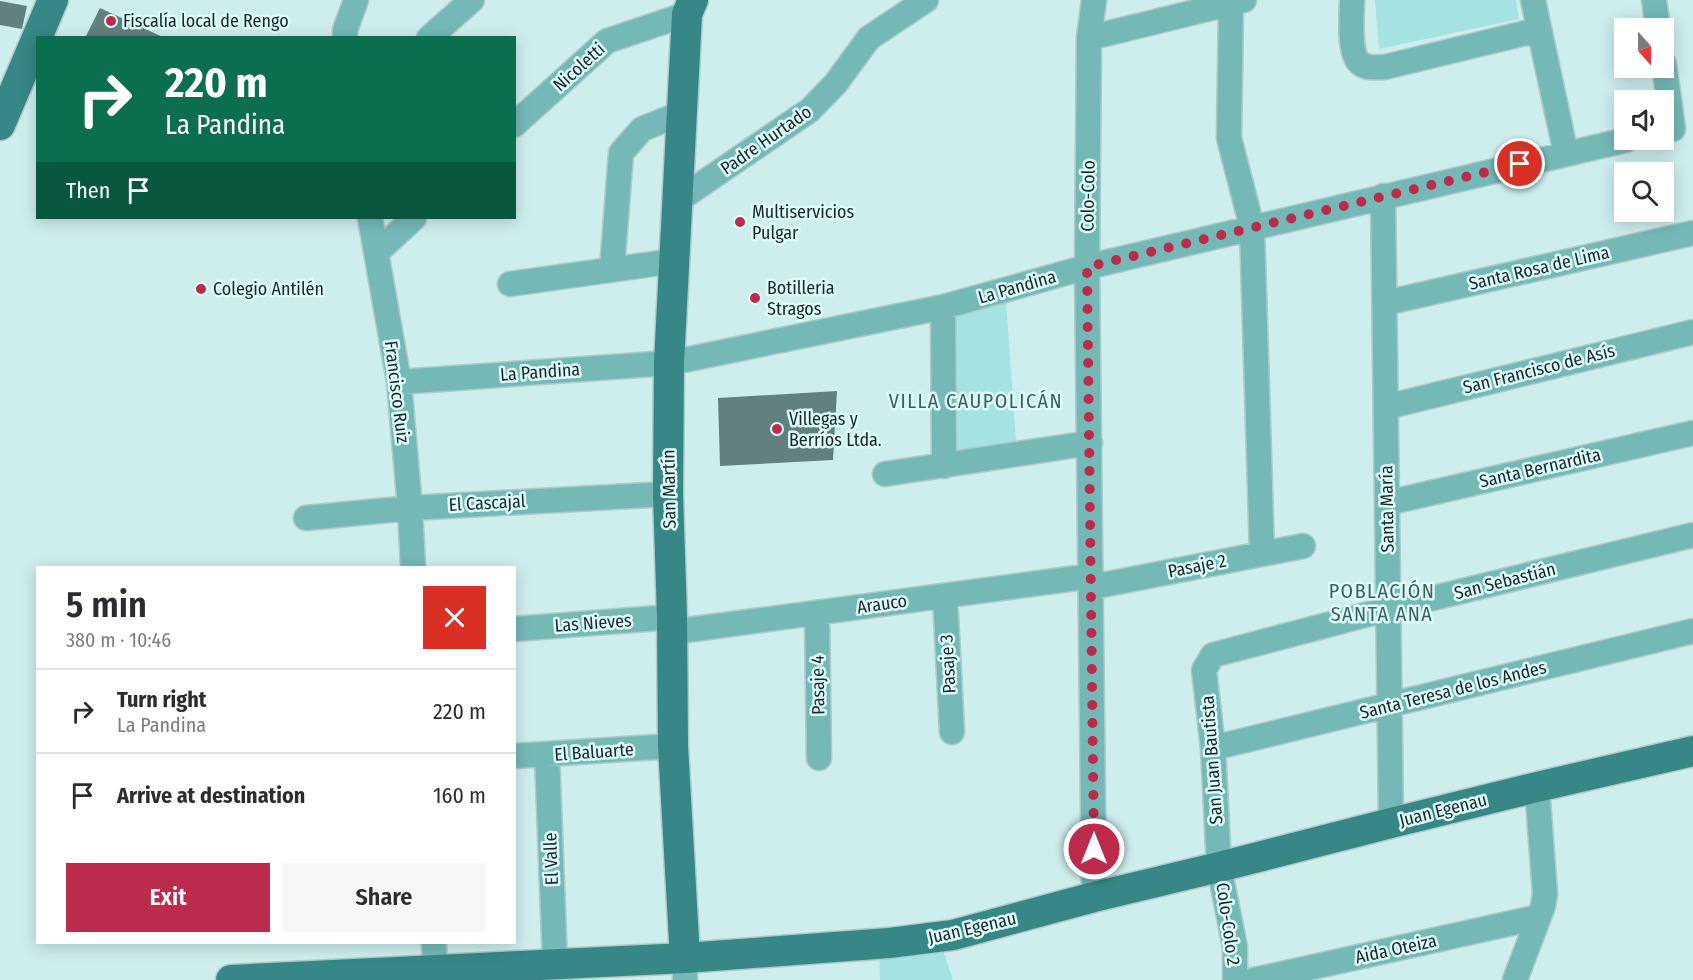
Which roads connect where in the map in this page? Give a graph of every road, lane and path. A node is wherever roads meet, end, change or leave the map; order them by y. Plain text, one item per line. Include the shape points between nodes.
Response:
1 (53, 0) edge
2 (356, 0) edge
3 (472, 0) edge
4 (926, 0) edge
5 (1094, 0) edge
6 (1352, 0) edge
7 (1533, 0) edge
8 (1654, 0) edge
9 (1237, 2) edge
10 (690, 7) edge
11 (1657, 18) edge
12 (1538, 30) junction
13 (37, 36) edge
14 (345, 36) edge
15 (431, 36) edge
16 (36, 37) edge
17 (1089, 38) junction
18 (1667, 78) edge
19 (2, 112) edge
20 (682, 113) junction
21 (516, 123) edge
22 (1676, 128) edge
23 (1614, 143) edge
24 (1566, 154) junction
25 (1383, 196) junction
26 (677, 201) junction
27 (370, 219) edge
28 (413, 219) edge
29 (1252, 227) junction
30 (1693, 233) edge
31 (376, 253) junction
32 (674, 261) junction
33 (1087, 267) junction
34 (612, 269) junction
35 (510, 284) dead end
36 (1385, 303) junction
37 (943, 307) junction
38 (1693, 332) edge
39 (669, 363) junction
40 (399, 382) junction
41 (1386, 407) junction
42 (1693, 433) edge
43 (1090, 443) junction
44 (944, 466) junction
45 (885, 474) dead end
46 (668, 494) junction
47 (1387, 503) junction
48 (410, 508) junction
49 (306, 518) dead end
50 (1693, 536) edge
51 (1303, 546) dead end
52 (1262, 553) junction
53 (413, 566) edge
54 (1092, 581) junction
55 (945, 596) junction
56 (1388, 609) junction
57 (817, 613) junction
58 (672, 625) junction
59 (516, 629) edge
60 (1693, 631) edge
61 (1213, 655) joint
62 (1390, 705) junction
63 (952, 732) dead end
64 (673, 746) junction
65 (1213, 748) junction
66 (1693, 752) edge
67 (547, 755) junction
68 (516, 756) edge
69 (819, 758) dead end
70 (1537, 787) junction
71 (1391, 823) junction
72 (1219, 867) junction
73 (1094, 897) junction
74 (1539, 917) junction
75 (435, 956) edge
76 (555, 963) junction
77 (685, 969) edge
78 (231, 980) edge
79 (239, 980) edge
80 (1234, 980) edge
81 (1254, 980) edge
82 (1515, 980) edge

1 - 13 main road
2 - 14 street
3 - 15 street
4 - 26 street, Padre Hurtado via 869,38 810,110
5 - 17 street, Colo-Colo
6 - 12 street via 1355,58 1370,67 1385,67
7 - 12 street
8 - 11 street
9 - 17 street
9 - 29 street via 1229,138
10 - 20 main road, San Martín
10 - 21 street, Nicoletti via 607,41
12 - 24 street
16 - 19 main road
17 - 33 street, Colo-Colo
18 - 22 street
20 - 26 main road, San Martín
20 - 34 street via 642,129 621,153
23 - 24 street, La Pandina
24 - 25 street, La Pandina
25 - 29 street, La Pandina
25 - 36 street, Santa María
26 - 32 main road, San Martín
27 - 31 street, Francisco Ruiz
28 - 31 street
29 - 33 street, La Pandina
29 - 52 street
30 - 36 street, Santa Rosa de Lima
31 - 40 street, Francisco Ruiz
32 - 34 street
32 - 39 main road, San Martín
33 - 37 street, La Pandina
33 - 43 street, Colo-Colo
34 - 35 street
36 - 41 street, Santa María
37 - 39 street, La Pandina
37 - 44 street
38 - 41 street, San Francisco de Asís
39 - 40 street, La Pandina
39 - 46 main road, San Martín
40 - 48 street, Francisco Ruiz
41 - 47 street, Santa María
42 - 47 street, Santa Bernardita
43 - 44 street
43 - 54 street, Colo-Colo
44 - 45 street
46 - 48 street, El Cascajal
46 - 58 main road, San Martín
47 - 56 street, Santa María
48 - 49 street, El Cascajal
48 - 53 street, Francisco Ruiz
50 - 56 street, San Sebastián
51 - 52 street, Pasaje 2
52 - 54 street, Pasaje 2
54 - 55 street, Arauco
54 - 73 street, Colo-Colo
55 - 57 street, Arauco
55 - 63 street, Pasaje 3
56 - 61 street, San Sebastián
56 - 62 street, Santa María
57 - 58 street, Arauco
57 - 69 street, Pasaje 4
58 - 59 street, Las Nieves
58 - 64 main road, San Martín
60 - 62 street, Santa Teresa de los Andes
61 - 65 street, San Juan Bautista via 1204,670
62 - 65 street, Santa Teresa de los Andes
62 - 71 street, Santa María
64 - 67 street, El Baluarte
64 - 77 main road, San Martín
65 - 72 street, San Juan Bautista
66 - 70 main road, Juan Egenau
67 - 68 street, El Baluarte
67 - 76 street, El Valle
70 - 71 main road, Juan Egenau
70 - 74 street via 1546,884
71 - 72 main road, Juan Egenau
72 - 73 main road, Juan Egenau
72 - 80 street, Colo-Colo 2 via 1235,947
73 - 77 main road, Juan Egenau via 953,935
74 - 81 street, Aida Oteiza
74 - 82 street
75 - 76 main road, Juan Egenau
75 - 79 main road, Juan Egenau
76 - 77 main road, Juan Egenau
78 - 79 main road, Juan Egenau

